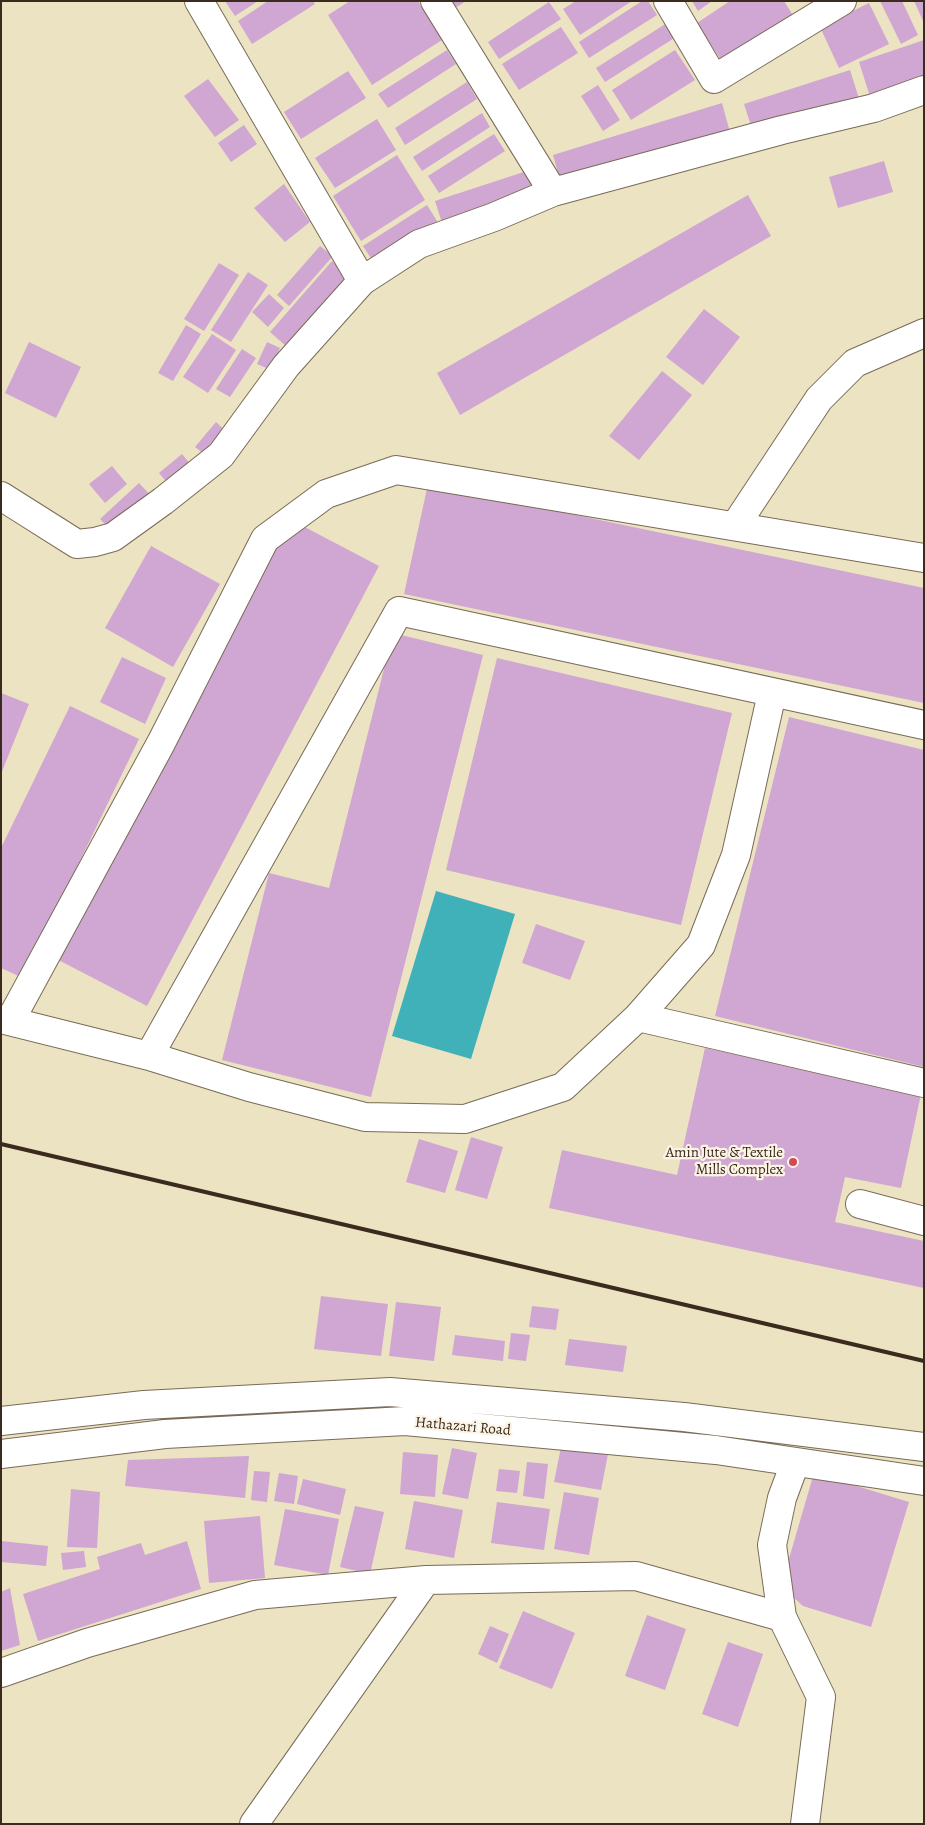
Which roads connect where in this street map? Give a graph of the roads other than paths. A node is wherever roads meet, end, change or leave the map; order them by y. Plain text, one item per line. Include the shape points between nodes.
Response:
1 (199, 1) edge
2 (435, 1) edge
3 (668, 1) edge
4 (842, 1) edge
5 (924, 90) edge
6 (553, 192) junction
7 (362, 281) junction
8 (924, 332) edge
9 (1, 496) edge
10 (736, 526) junction
11 (924, 558) edge
12 (772, 692) junction
13 (924, 725) edge
14 (638, 1017) junction
15 (5, 1020) edge
16 (149, 1056) junction
17 (924, 1084) edge
18 (860, 1204) dead end
19 (924, 1221) edge
20 (1, 1421) edge
21 (924, 1447) edge
22 (1, 1454) edge
23 (794, 1463) junction
24 (924, 1481) edge
25 (426, 1580) junction
26 (782, 1617) junction
27 (1, 1672) edge
28 (254, 1824) edge
29 (805, 1824) edge

1 - 7 main road
2 - 6 main road
3 - 4 main road via 714,79
5 - 6 main road via 874,108
6 - 7 main road via 494,218 419,244
7 - 9 main road via 286,366 220,455 113,536 77,544
8 - 10 main road via 855,363 819,399
10 - 11 main road
10 - 15 main road via 396,470 326,494 265,539 161,743
12 - 13 main road
12 - 14 main road via 736,855 701,945
12 - 16 main road via 399,611
14 - 16 main road via 563,1087 465,1119 365,1116 249,1087
14 - 17 main road
15 - 16 main road
18 - 19 main road
20 - 21 main road, Hathazari Road via 144,1405 390,1392 684,1417
22 - 23 main road, Hathazari Road via 165,1434 405,1422 716,1450
23 - 24 main road, Hathazari Road
23 - 26 main road via 782,1498 772,1545
25 - 26 main road via 636,1576
25 - 27 main road via 255,1595 87,1643
25 - 28 main road
26 - 29 main road via 821,1697

